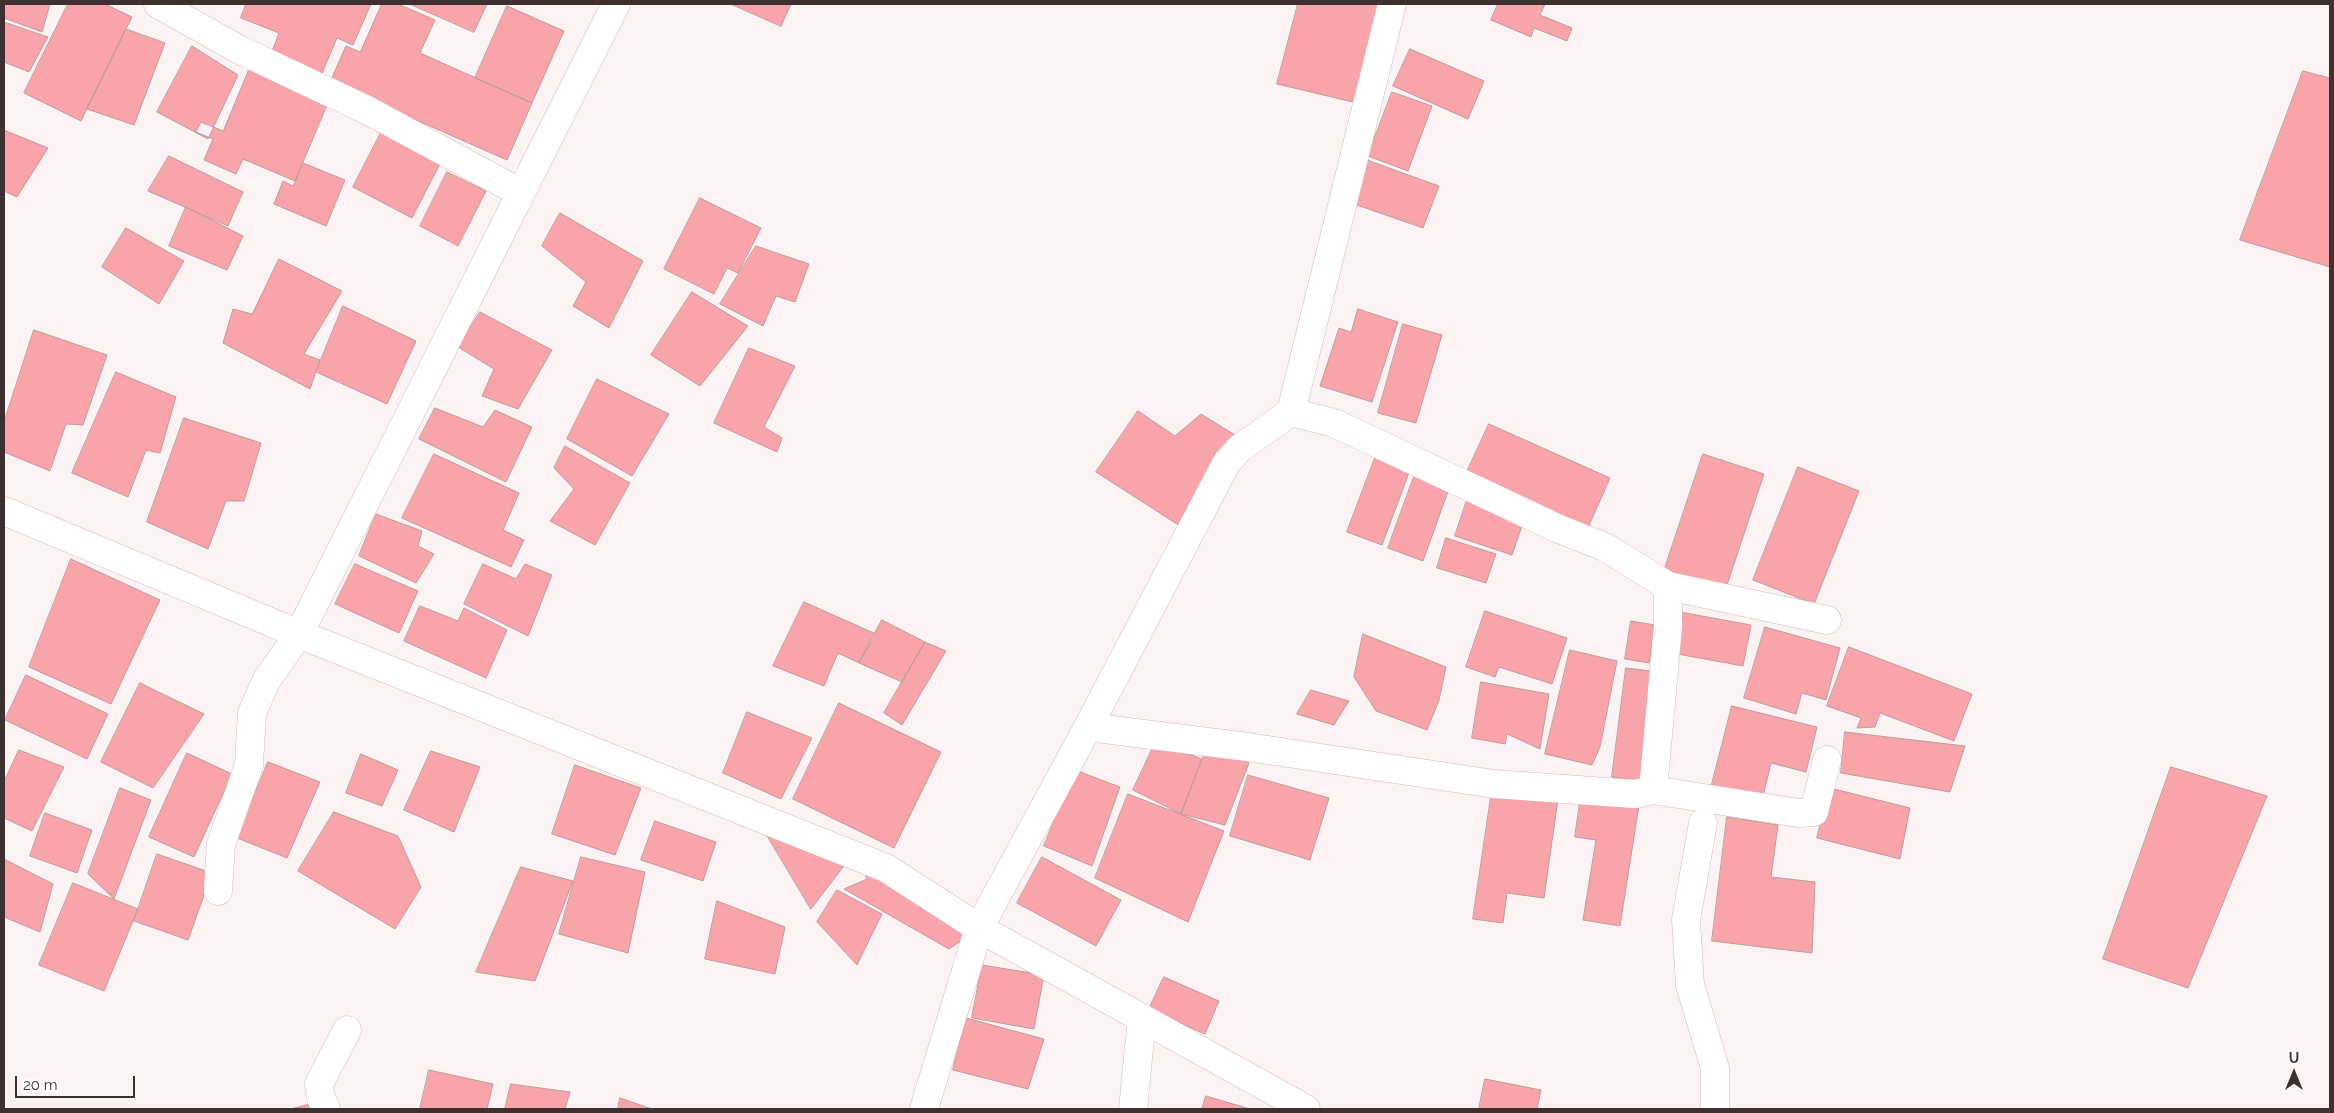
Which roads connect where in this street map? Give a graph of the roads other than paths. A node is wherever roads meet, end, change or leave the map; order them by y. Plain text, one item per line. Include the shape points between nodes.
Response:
1 (158, 4) edge
2 (616, 4) edge
3 (1392, 4) edge
4 (521, 193) junction
5 (1291, 412) junction
6 (4, 511) edge
7 (1668, 586) junction
8 (1827, 620) dead end
9 (299, 634) junction
10 (1088, 727) junction
11 (1827, 760) dead end
12 (1653, 790) junction
13 (1703, 823) dead end
14 (218, 891) dead end
15 (979, 928) junction
16 (1142, 1018) junction
17 (347, 1030) dead end
18 (326, 1109) edge
19 (924, 1109) edge
20 (1134, 1109) edge
21 (1306, 1109) edge
22 (1715, 1109) edge

1 - 4 street via 238,49 369,111
2 - 4 street
3 - 5 street
4 - 9 street
5 - 7 street via 1334,423 1605,547
5 - 10 street via 1240,448 1227,462
6 - 9 street
7 - 8 street
7 - 12 street via 1668,626
9 - 14 street via 266,681 252,713 249,765 221,844
9 - 15 street via 886,868
10 - 12 street via 1494,784 1635,794
10 - 15 street
11 - 12 street via 1814,812 1798,813
13 - 22 street via 1686,920 1690,984 1715,1068
15 - 16 street
15 - 19 street
16 - 20 street
16 - 21 street
17 - 18 street via 319,1084

